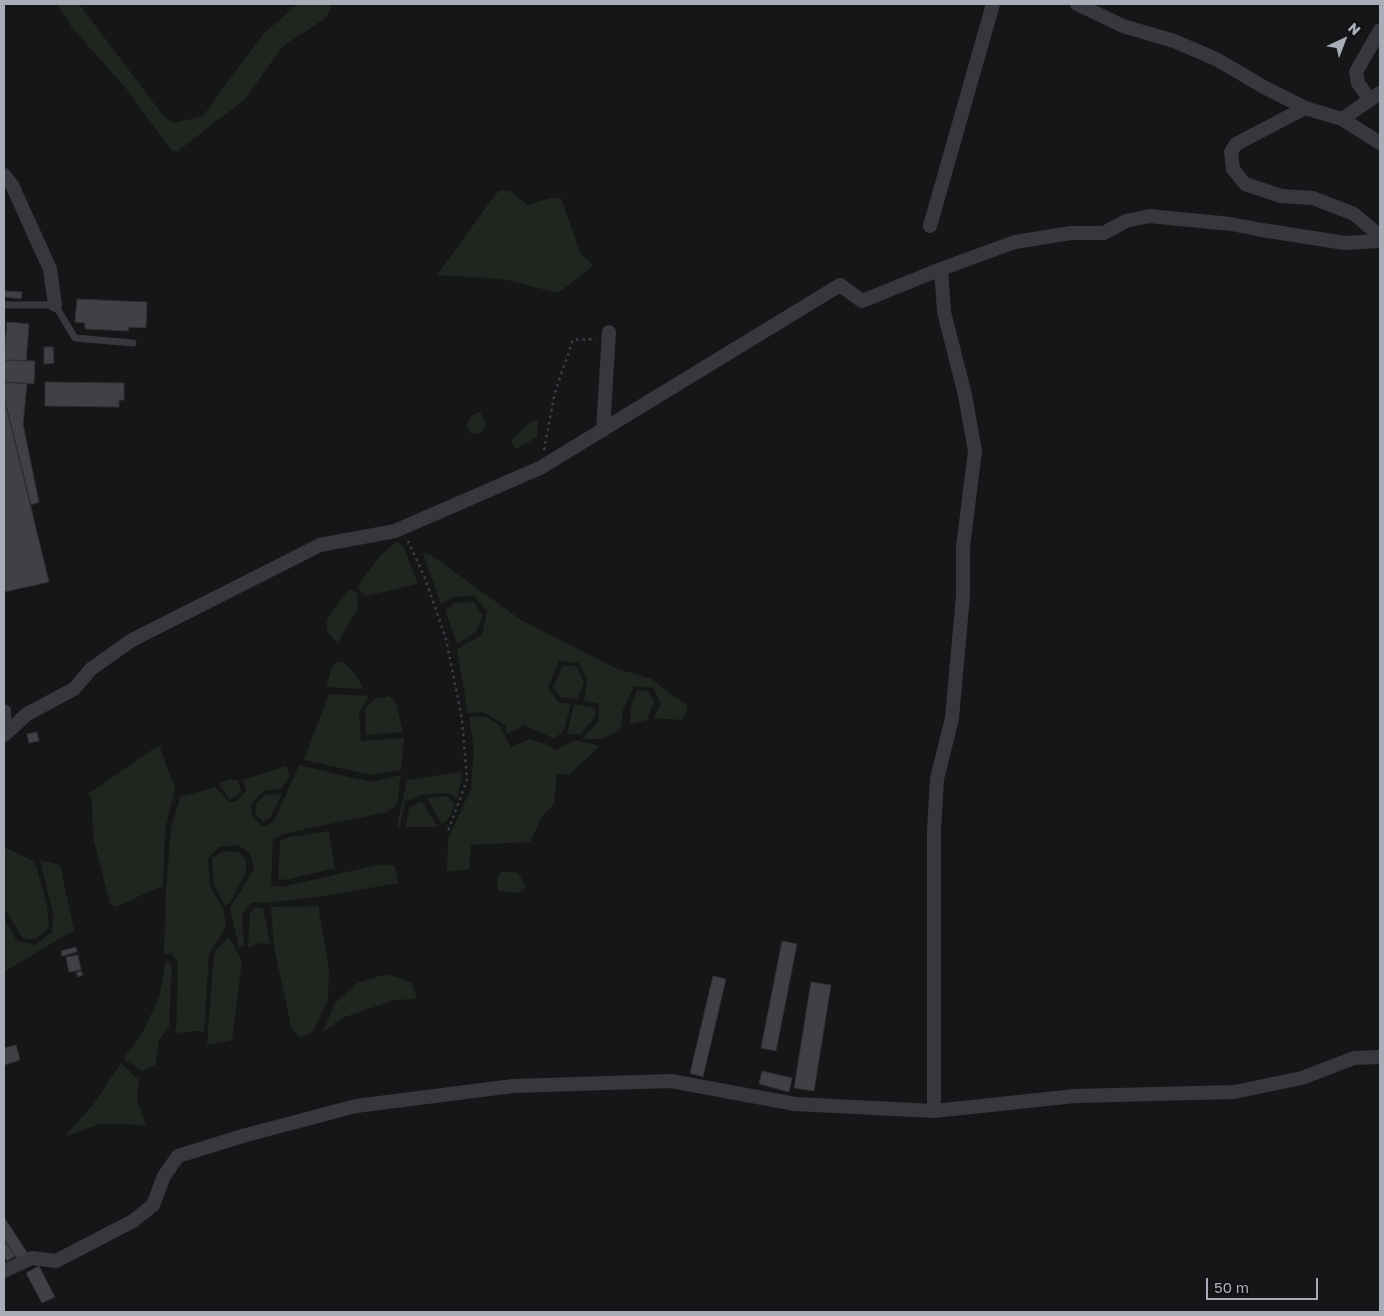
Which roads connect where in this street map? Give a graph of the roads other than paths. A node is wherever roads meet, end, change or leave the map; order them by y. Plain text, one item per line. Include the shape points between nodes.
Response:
1 (994, 4) edge
2 (1077, 4) edge
3 (1380, 30) edge
4 (1375, 96) edge
5 (1305, 108) junction
6 (1342, 119) junction
7 (1380, 142) edge
8 (4, 175) edge
9 (930, 226) dead end
10 (1380, 236) edge
11 (1380, 241) edge
12 (941, 269) junction
13 (4, 304) edge
14 (55, 305) junction
15 (608, 336) road end
16 (133, 343) dead end
17 (603, 430) junction
18 (4, 711) edge
19 (4, 735) edge
20 (1380, 1058) edge
21 (934, 1111) junction
22 (4, 1272) edge

1 - 9 street
2 - 5 street via 1123,26 1174,41 1216,59
3 - 4 street via 1356,72 1358,83
4 - 6 street
5 - 6 street
5 - 10 street via 1236,144 1231,152 1233,169 1245,184 1281,196 1313,198 1354,214
6 - 7 street
8 - 14 street via 12,185 50,269
11 - 12 street via 1345,243 1231,224 1149,216 1126,221 1104,233 1071,232 1015,242
12 - 17 street via 862,301 840,285
12 - 21 street via 944,312 976,451 962,547 964,596 952,718 937,779
13 - 14 lane
14 - 16 lane via 75,338
15 - 17 street
17 - 19 street via 540,468 395,531 320,545 132,640 91,669 74,689 27,714
18 - 19 street
20 - 21 street via 1354,1058 1302,1078 1234,1092 1075,1096
21 - 22 street via 795,1104 671,1081 513,1086 356,1106 178,1156 164,1176 153,1205 133,1221 56,1261 32,1258

